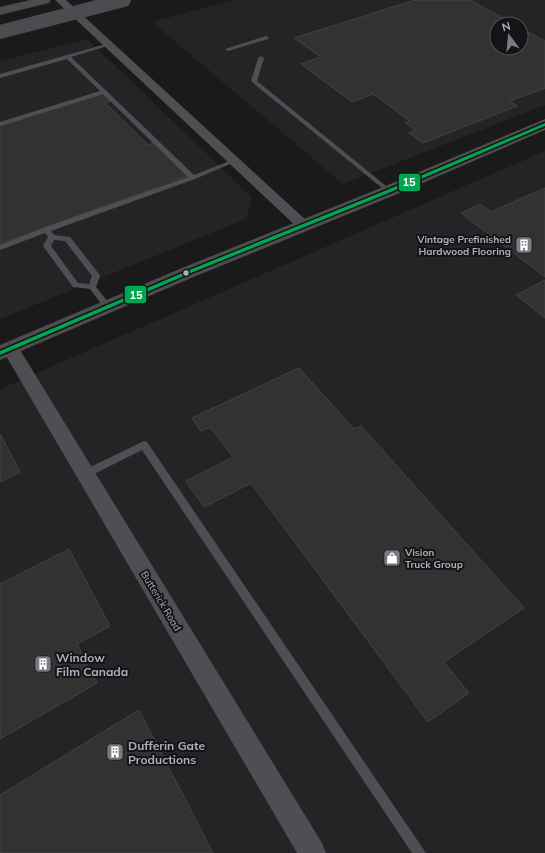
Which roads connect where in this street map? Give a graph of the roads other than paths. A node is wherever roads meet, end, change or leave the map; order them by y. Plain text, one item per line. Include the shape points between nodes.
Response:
1 (45, 0) edge
2 (60, 0) edge
3 (124, 0) edge
4 (0, 11) edge
5 (0, 32) edge
6 (266, 38) dead end
7 (108, 45) junction
8 (228, 49) dead end
9 (68, 56) junction
10 (261, 58) dead end
11 (0, 76) edge
12 (103, 92) junction
13 (0, 124) edge
14 (545, 124) edge
15 (234, 161) junction
16 (193, 178) junction
17 (389, 191) junction
18 (303, 224) junction
19 (46, 230) junction
20 (52, 237) junction
21 (0, 248) edge
22 (92, 287) junction
23 (108, 307) junction
24 (5, 351) edge
25 (86, 474) junction
26 (312, 853) edge
27 (420, 853) edge

1 - 4 highway
2 - 7 street
3 - 5 highway, bridge
6 - 8 lane
7 - 9 lane
7 - 15 street
9 - 11 lane
9 - 12 lane
10 - 17 lane via 254,81
12 - 13 lane
12 - 16 lane
14 - 17 main road
15 - 16 lane
15 - 18 street
16 - 19 lane
17 - 18 main road
18 - 23 main road
19 - 20 lane
19 - 21 lane
20 - 22 lane via 67,239 96,276
20 - 22 lane via 47,246 76,285
22 - 23 lane
23 - 24 main road
24 - 25 street, Butterick Road
25 - 26 street, Butterick Road
25 - 27 lane via 144,445

